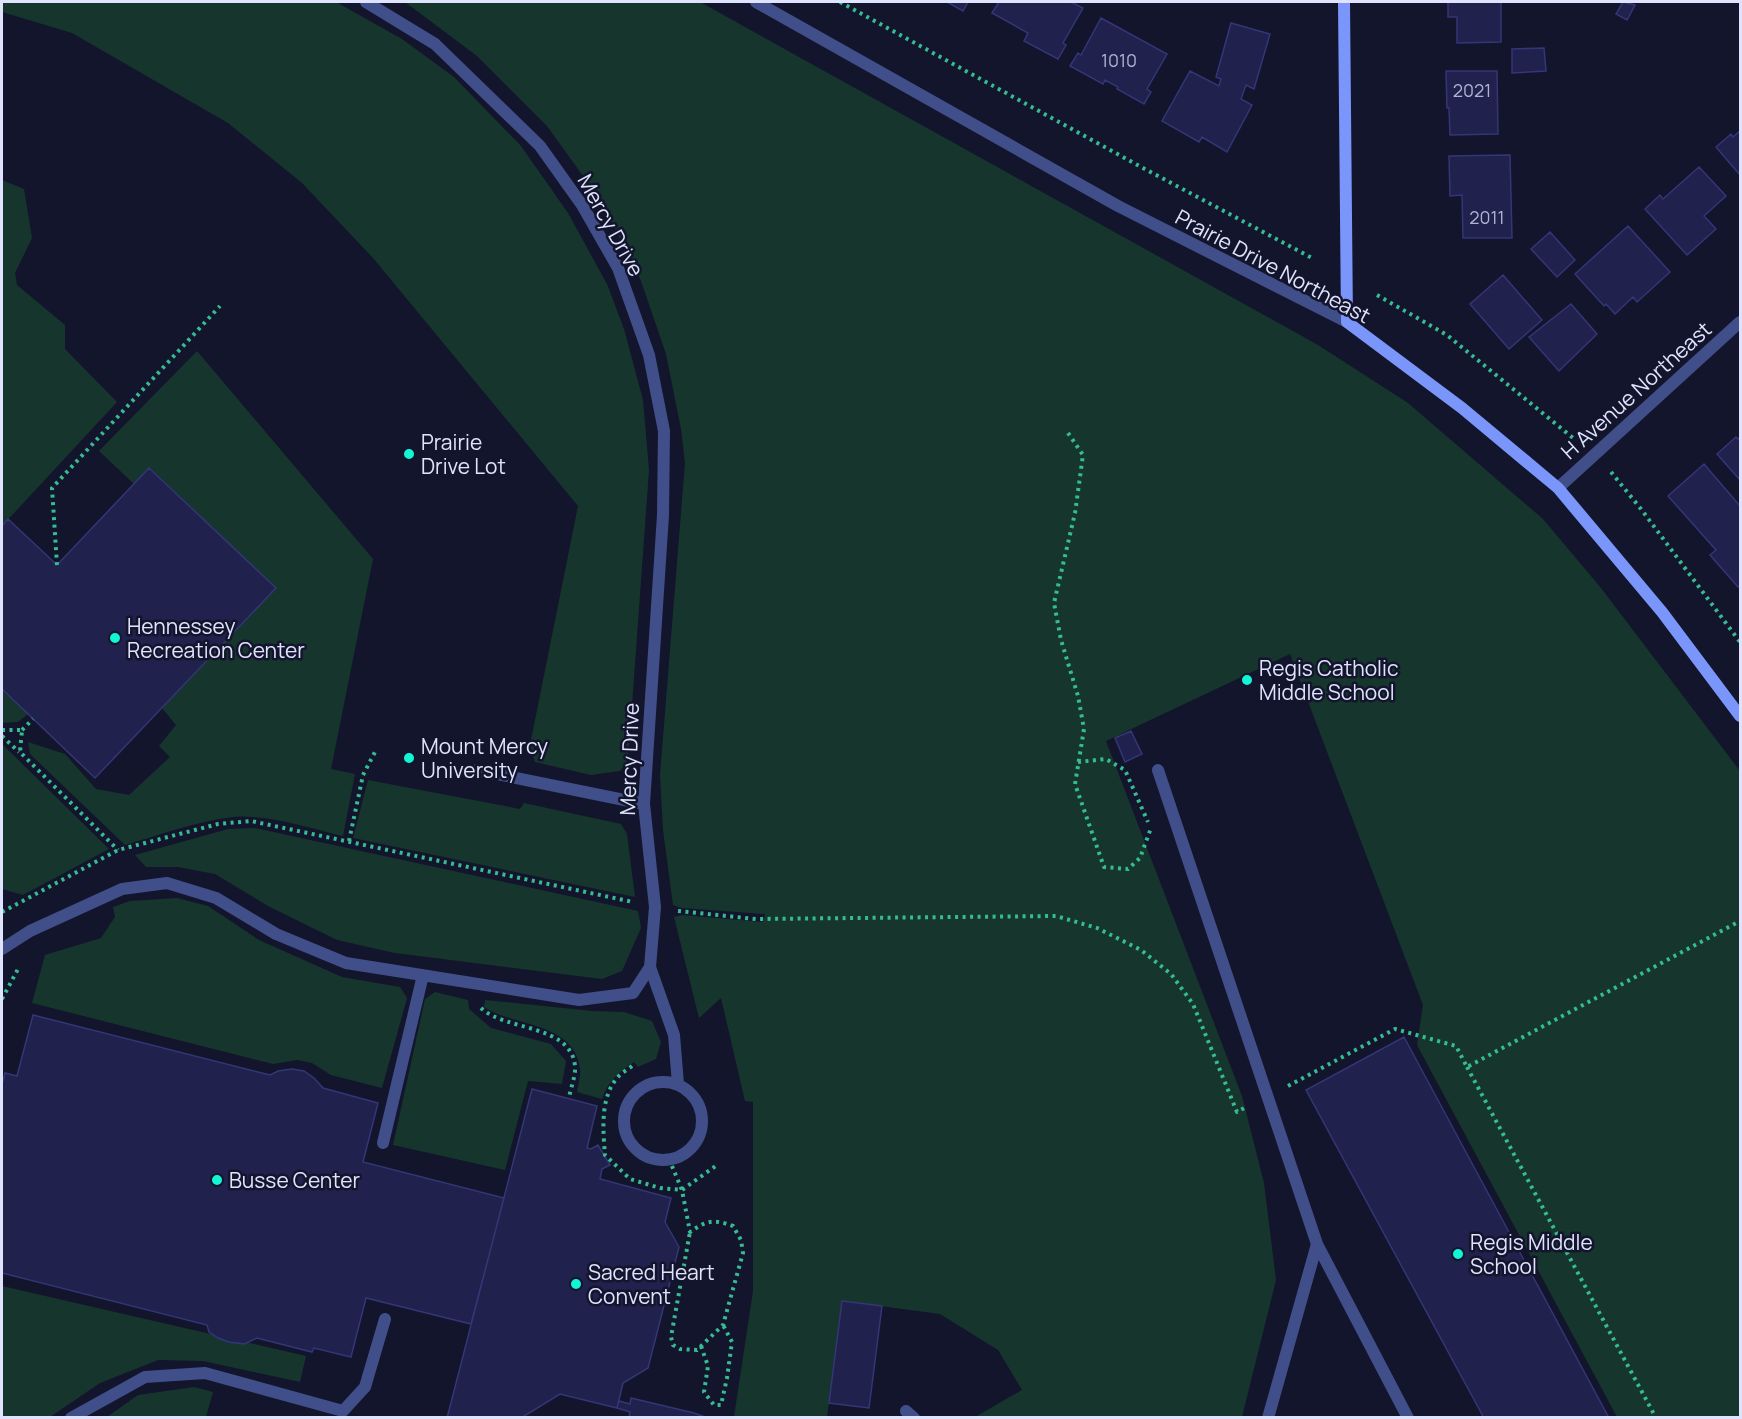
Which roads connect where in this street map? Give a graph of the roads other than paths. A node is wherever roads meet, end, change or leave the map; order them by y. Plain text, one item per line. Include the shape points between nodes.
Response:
1 (366, 2) edge
2 (756, 2) edge
3 (1344, 2) edge
4 (1347, 322) junction
5 (1740, 322) edge
6 (1558, 488) junction
7 (1740, 716) edge
8 (477, 770) dead end
9 (1158, 770) dead end
10 (644, 804) junction
11 (2, 949) edge
12 (650, 967) junction
13 (423, 975) junction
14 (678, 1084) junction
15 (383, 1143) dead end
16 (1317, 1244) junction
17 (385, 1319) dead end
18 (344, 1414) edge
19 (71, 1418) edge
20 (1268, 1418) edge
21 (1408, 1418) edge

1 - 10 street, Mercy Drive via 435,44 540,146 582,205 618,268 650,355 664,431 663,515
2 - 4 street, Prairie Drive Northeast via 1118,207
3 - 4 street
4 - 6 street, Prairie Drive Northeast via 1462,408
5 - 6 street, H Avenue Northeast
6 - 7 street, Prairie Drive Northeast via 1662,612
8 - 10 street
9 - 16 street
10 - 12 street, Mercy Drive via 655,907
11 - 13 street, Mercy Drive via 30,931 122,889 167,883 216,897 276,934 346,963
12 - 13 street, Mercy Drive via 633,993 579,1000
12 - 14 street via 674,1035
13 - 15 street
14 - 14 street via 650,1084 636,1093 625,1111 624,1125 632,1144 644,1154 669,1159 691,1148 698,1138 702,1125 699,1104
16 - 20 street
16 - 21 street
17 - 18 street via 365,1387
18 - 19 street via 205,1373 145,1377

